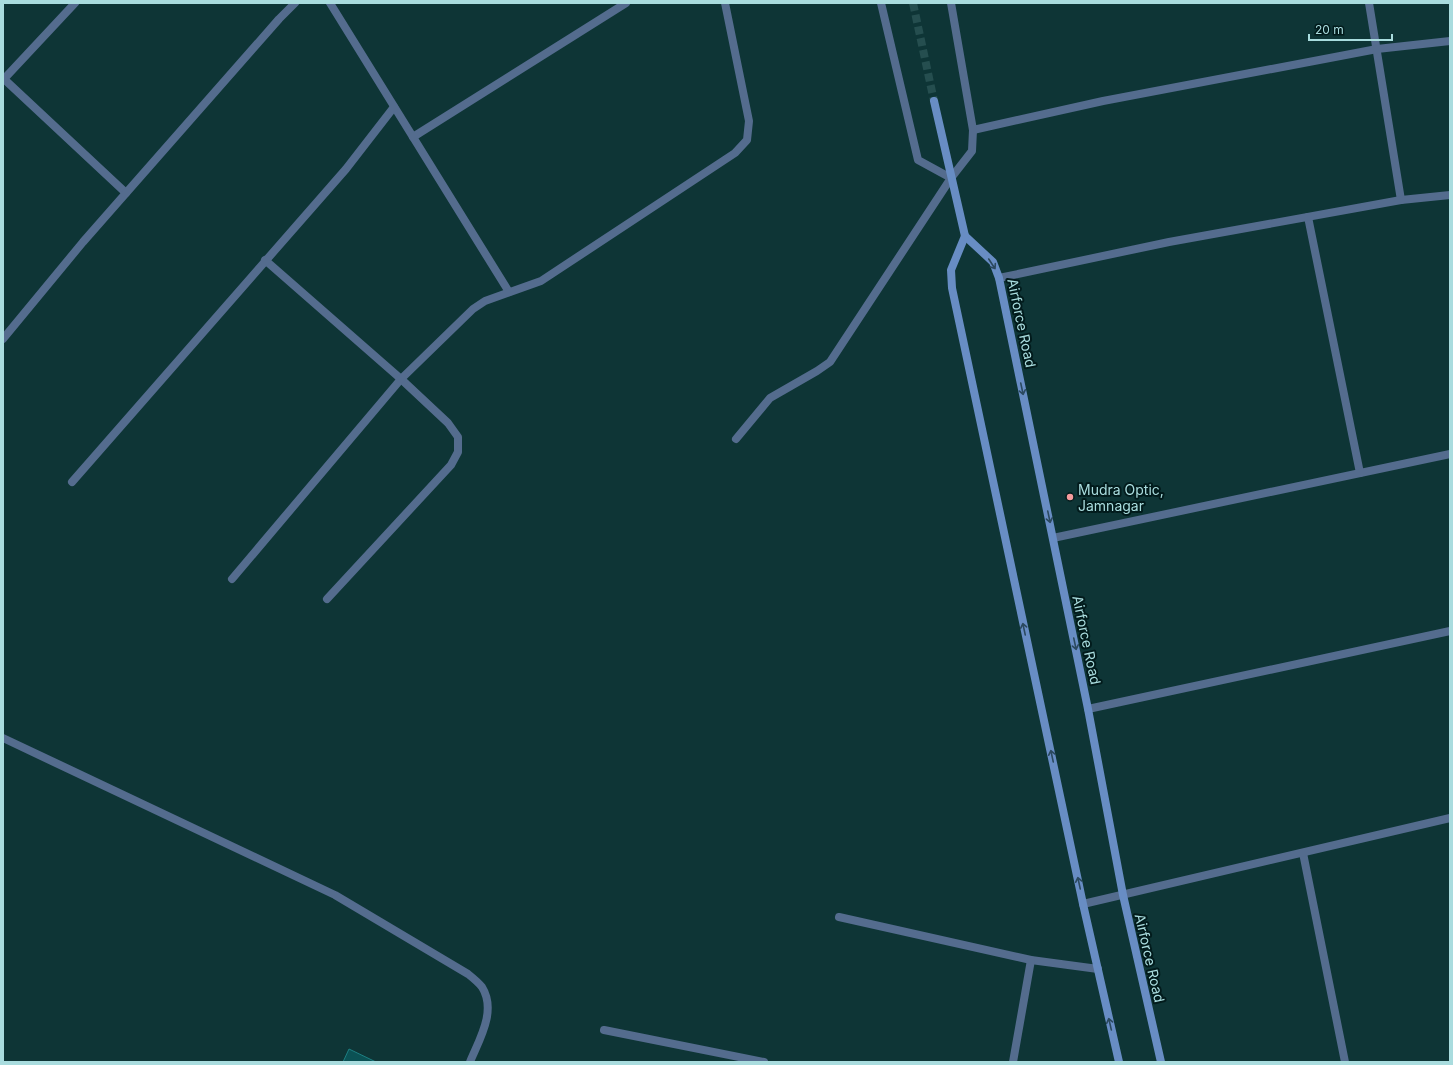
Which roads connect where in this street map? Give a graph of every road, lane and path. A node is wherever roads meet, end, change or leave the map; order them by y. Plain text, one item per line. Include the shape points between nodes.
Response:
1 (75, 3) edge
2 (295, 3) edge
3 (330, 3) edge
4 (626, 3) edge
5 (725, 3) edge
6 (881, 3) edge
7 (951, 3) edge
8 (1369, 3) edge
9 (1450, 41) edge
10 (1377, 49) junction
11 (3, 79) edge
12 (934, 101) tunnel mouth
13 (394, 107) junction
14 (973, 130) junction
15 (413, 137) junction
16 (951, 178) junction
17 (126, 193) junction
18 (1450, 195) edge
19 (1401, 200) junction
20 (1308, 217) junction
21 (965, 236) junction
22 (265, 260) junction
23 (999, 278) junction
24 (509, 292) junction
25 (3, 339) edge
26 (401, 379) junction
27 (736, 439) dead end
28 (1450, 454) edge
29 (1360, 473) junction
30 (72, 482) dead end
31 (1053, 538) junction
32 (232, 579) dead end
33 (327, 599) dead end
34 (1450, 631) edge
35 (1088, 709) junction
36 (3, 738) edge
37 (1450, 818) edge
38 (1303, 853) junction
39 (1123, 896) junction
40 (1083, 904) junction
41 (839, 917) dead end
42 (1031, 960) junction
43 (1098, 969) junction
44 (604, 1030) dead end
45 (470, 1062) edge
46 (764, 1062) edge
47 (1013, 1062) edge
48 (1119, 1062) edge
49 (1161, 1062) edge
50 (1345, 1062) edge

1 - 11 street
2 - 17 street
3 - 13 street
4 - 15 street
5 - 24 street via 749,121 747,140 736,153 541,281
6 - 16 street via 918,160
7 - 14 street
8 - 10 street
9 - 10 street
10 - 14 street via 1103,101
10 - 19 street
11 - 17 street
12 - 16 main road
13 - 15 street
13 - 22 street via 346,169
14 - 16 street via 972,151
15 - 24 street
16 - 21 main road
16 - 27 street via 830,362 770,398
17 - 25 street
18 - 19 street
19 - 20 street
20 - 23 street via 1169,242
20 - 29 street
21 -> 23 main road, Airforce Road via 993,262
40 -> 21 main road via 952,288 951,270
22 - 26 street
22 - 30 street
23 -> 31 main road, Airforce Road
24 - 26 street via 485,301 473,309
26 - 32 street
26 - 33 street via 448,423 458,437 458,452 451,465
28 - 29 street
29 - 31 street
31 -> 35 main road, Airforce Road
34 - 35 street
35 - 39 main road, Airforce Road
36 - 45 street via 335,894 468,974 482,988 488,1005 487,1022
37 - 38 street
38 - 39 street
38 - 50 street
39 - 40 street
39 - 49 main road, Airforce Road
40 - 43 main road
41 - 42 street
42 - 43 street
42 - 47 street
48 -> 43 main road
44 - 46 street

